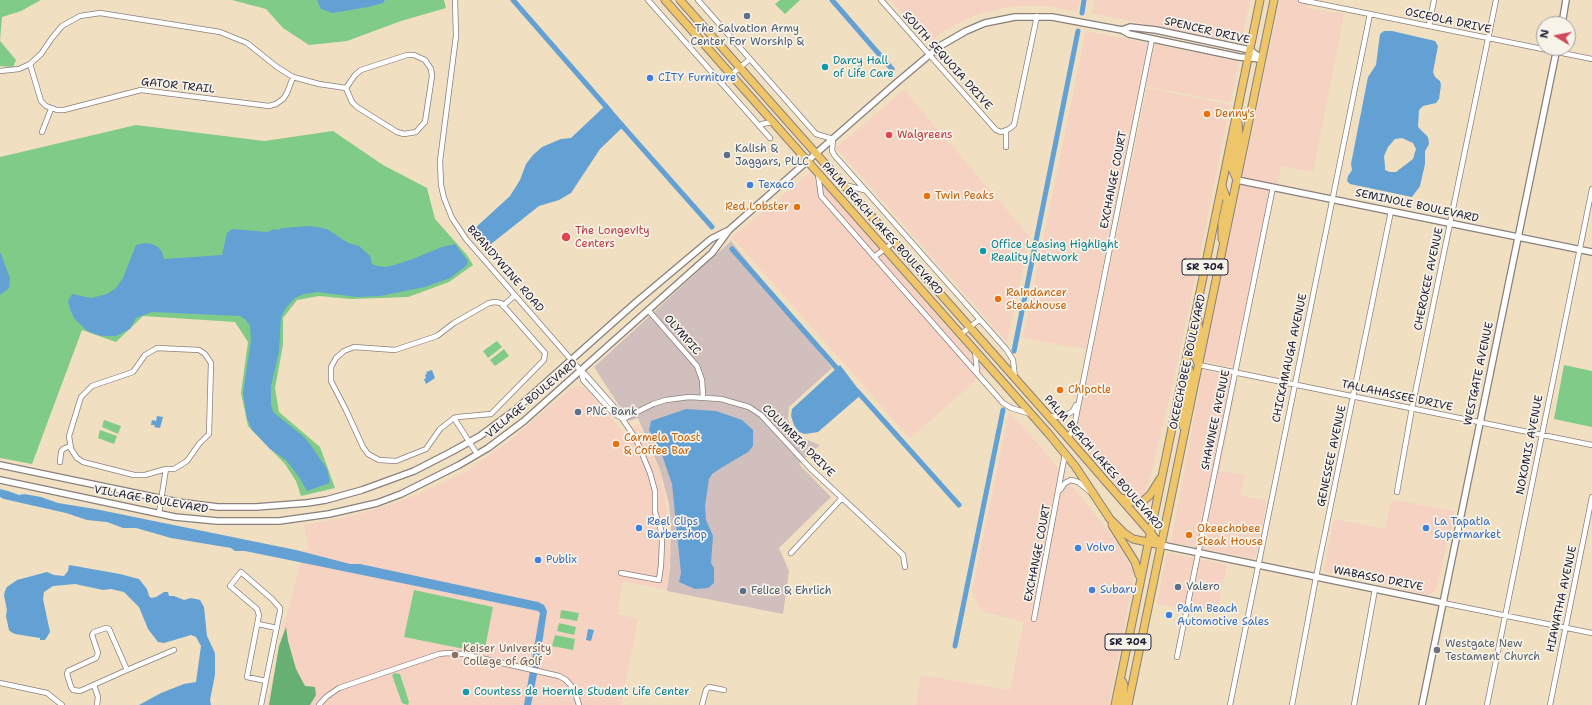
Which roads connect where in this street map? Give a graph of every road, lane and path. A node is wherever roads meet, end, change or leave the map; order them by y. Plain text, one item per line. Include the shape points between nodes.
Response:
1 (454, 0) edge
2 (648, 0) edge
3 (665, 0) edge
4 (680, 0) edge
5 (698, 0) edge
6 (881, 0) edge
7 (1260, 0) edge
8 (1274, 0) edge
9 (1301, 0) edge
10 (1434, 0) edge
11 (1496, 0) edge
12 (1566, 0) edge
13 (1311, 1) edge
14 (1370, 14) junction
15 (1037, 16) junction
16 (1563, 16) edge
17 (1429, 26) junction
18 (1122, 30) junction
19 (1194, 38) junction
20 (1488, 38) junction
21 (1152, 39) junction
22 (1182, 45) junction
23 (1536, 46) edge
24 (1250, 50) junction
25 (929, 55) junction
26 (1576, 55) edge
27 (1555, 56) edge
28 (750, 59) junction
29 (1248, 59) junction
30 (1262, 59) junction
31 (1592, 59) edge
32 (30, 64) junction
33 (740, 68) junction
34 (0, 71) edge
35 (731, 75) junction
36 (293, 77) junction
37 (721, 83) junction
38 (346, 88) junction
39 (51, 109) junction
40 (1238, 110) junction
41 (772, 122) junction
42 (759, 126) junction
43 (1003, 131) junction
44 (42, 132) dead end
45 (770, 138) dead end
46 (833, 139) junction
47 (1006, 147) dead end
48 (816, 154) junction
49 (807, 161) junction
50 (818, 174) junction
51 (1238, 180) junction
52 (843, 184) junction
53 (1222, 186) junction
54 (1273, 187) junction
55 (1592, 189) edge
56 (864, 190) junction
57 (1332, 199) junction
58 (1391, 211) junction
59 (1450, 223) junction
60 (729, 230) junction
61 (1518, 237) junction
62 (894, 242) junction
63 (885, 249) junction
64 (1579, 249) junction
65 (1592, 252) edge
66 (1222, 255) junction
67 (874, 257) junction
68 (515, 295) junction
69 (503, 306) junction
70 (1196, 309) junction
71 (649, 311) junction
72 (979, 320) junction
73 (969, 328) junction
74 (961, 334) junction
75 (974, 350) junction
76 (571, 359) junction
77 (1186, 360) junction
78 (1199, 365) junction
79 (581, 371) junction
80 (977, 372) junction
81 (1235, 372) junction
82 (1016, 380) junction
83 (1294, 384) junction
84 (1080, 395) junction
85 (1353, 396) junction
86 (703, 397) junction
87 (1412, 408) junction
88 (1031, 414) junction
89 (1048, 416) junction
90 (454, 418) junction
91 (623, 419) junction
92 (1480, 422) junction
93 (1048, 433) junction
94 (1542, 434) junction
95 (1068, 438) junction
96 (1184, 438) junction
97 (470, 441) junction
98 (1592, 445) edge
99 (70, 446) junction
100 (477, 454) junction
101 (1065, 454) junction
102 (60, 462) dead end
103 (0, 465) edge
104 (166, 469) junction
105 (1162, 476) junction
106 (0, 480) edge
107 (1059, 491) junction
108 (1397, 492) dead end
109 (1094, 496) junction
110 (1120, 497) junction
111 (1592, 497) edge
112 (162, 498) junction
113 (842, 498) junction
114 (159, 513) junction
115 (1110, 520) junction
116 (1150, 533) junction
117 (1148, 542) junction
118 (1161, 545) junction
119 (791, 553) dead end
120 (1198, 553) junction
121 (1257, 565) junction
122 (905, 567) dead end
123 (621, 573) dead end
124 (1316, 577) junction
125 (1140, 580) junction
126 (1375, 589) junction
127 (1443, 602) junction
128 (1505, 615) junction
129 (1034, 619) dead end
130 (258, 624) junction
131 (277, 628) junction
132 (1565, 628) junction
133 (1592, 633) edge
134 (174, 650) dead end
135 (1177, 657) dead end
136 (127, 670) junction
137 (266, 681) junction
138 (1120, 681) junction
139 (0, 683) edge
140 (94, 685) junction
141 (724, 690) dead end
142 (62, 705) edge
143 (97, 705) edge
144 (261, 705) edge
145 (319, 705) edge
146 (579, 705) edge
147 (702, 705) edge
148 (1115, 705) edge
149 (1122, 705) edge
150 (1128, 705) edge
151 (1230, 705) edge
152 (1292, 705) edge
153 (1354, 705) edge
154 (1422, 705) edge
155 (1487, 705) edge
156 (1550, 705) edge

1 - 68 street, BRANDYWINE ROAD via 456,36 440,161 441,185 448,210 458,229
2 - 37 street
3 - 35 main road, PALM BEACH LAKES BOULEVARD
4 - 33 main road, PALM BEACH LAKES BOULEVARD
5 - 28 street
6 - 25 street, SOUTH SEQUOIA DRIVE
7 - 24 main road, OKEECHOBEE BOULEVARD / SR 704
8 - 30 main road, OKEECHOBEE BOULEVARD / SR 704
9 - 13 street, OSCEOLA DRIVE
10 - 17 street
11 - 20 street, CHEROKEE AVENUE
12 - 16 street
13 - 14 street, OSCEOLA DRIVE
14 - 17 street, OSCEOLA DRIVE
14 - 57 street, CHICKAMAUGA AVENUE
15 - 18 street, SPENCER DRIVE
15 - 25 street, SPENCER DRIVE via 985,23 953,38
15 - 43 street via 1014,125
17 - 20 street, OSCEOLA DRIVE
18 - 19 street, SPENCER DRIVE via 1156,30
18 - 21 street, SPENCER DRIVE
19 - 22 street
19 - 24 street, SPENCER DRIVE
20 - 23 street, OSCEOLA DRIVE
20 - 59 street, CHEROKEE AVENUE
21 - 22 street, SPENCER DRIVE
21 - 84 street, EXCHANGE COURT
22 - 29 street, SPENCER DRIVE
24 - 29 main road, OKEECHOBEE BOULEVARD / SR 704
24 - 30 street, SPENCER DRIVE
25 - 43 street, SOUTH SEQUOIA DRIVE via 996,130
25 - 46 street, SPENCER DRIVE
26 - 31 street, OSCEOLA DRIVE
27 - 61 street, WESTGATE AVENUE
28 - 33 street
28 - 46 street via 816,134
29 - 30 street, SPENCER DRIVE
29 - 40 main road, OKEECHOBEE BOULEVARD / SR 704
30 - 51 main road, OKEECHOBEE BOULEVARD / SR 704
32 - 34 street via 19,69
32 - 36 street via 62,26 80,16 100,13 228,34 247,44
32 - 39 street via 39,98
33 - 35 street
33 - 48 main road, PALM BEACH LAKES BOULEVARD
35 - 37 street
35 - 41 main road, PALM BEACH LAKES BOULEVARD
36 - 38 street
36 - 39 street, GATOR TRAIL via 285,96 280,102 269,106 141,90 64,110
37 - 42 street
38 - 38 street via 361,70 407,55 425,60 432,72 427,119 421,128 412,134 397,132 360,110 352,102
39 - 44 street
40 - 51 main road via 1239,135 1232,169
40 - 53 main road, OKEECHOBEE BOULEVARD / SR 704
41 - 42 street
41 - 49 main road, PALM BEACH LAKES BOULEVARD
42 - 45 street
43 - 47 street
46 - 48 street, SPENCER DRIVE
46 - 56 street via 833,154
48 - 49 street, VILLAGE BOULEVARD
48 - 52 main road, PALM BEACH LAKES BOULEVARD
49 - 50 main road, PALM BEACH LAKES BOULEVARD
49 - 60 street, VILLAGE BOULEVARD
50 - 63 main road, PALM BEACH LAKES BOULEVARD
50 - 67 street via 821,196
51 - 54 street, SEMINOLE BOULEVARD
51 - 66 main road, OKEECHOBEE BOULEVARD / SR 704
52 - 56 street
52 - 62 main road, PALM BEACH LAKES BOULEVARD
53 - 66 main road via 1227,200 1222,223
53 - 70 main road, OKEECHOBEE BOULEVARD / SR 704
54 - 57 street, SEMINOLE BOULEVARD
54 - 81 street, SHAWNEE AVENUE
55 - 64 street, NOKOMIS AVENUE
56 - 72 street
57 - 58 street, SEMINOLE BOULEVARD
57 - 83 street, CHICKAMAUGA AVENUE
58 - 59 street, SEMINOLE BOULEVARD
58 - 85 street, GENESSEE AVENUE
59 - 61 street, SEMINOLE BOULEVARD
59 - 87 street, CHEROKEE AVENUE
60 - 71 street, VILLAGE BOULEVARD via 712,253
60 - 76 street, VILLAGE BOULEVARD via 711,239
61 - 64 street, SEMINOLE BOULEVARD
61 - 92 street, WESTGATE AVENUE
62 - 63 street
62 - 73 main road, PALM BEACH LAKES BOULEVARD
63 - 67 street
63 - 74 main road, PALM BEACH LAKES BOULEVARD
64 - 65 street, SEMINOLE BOULEVARD
64 - 94 street, NOKOMIS AVENUE
66 - 78 main road, OKEECHOBEE BOULEVARD / SR 704
67 - 80 street
68 - 69 street
68 - 76 street, BRANDYWINE ROAD
69 - 90 street via 545,353 544,360 491,414
69 - 90 street via 498,302 489,303 437,336 395,350 361,346 351,348 341,353 332,364 331,381 365,451 371,456 384,461 399,461 426,449 440,429
70 - 77 main road, OKEECHOBEE BOULEVARD / SR 704
70 - 78 main road via 1199,330 1194,355
71 - 79 street, VILLAGE BOULEVARD
71 - 86 street, OLYMPIC via 697,366 702,380
72 - 73 street
72 - 82 street via 1010,355 1015,365
73 - 74 street
73 - 82 main road, PALM BEACH LAKES BOULEVARD
74 - 75 main road, PALM BEACH LAKES BOULEVARD
75 - 80 street
75 - 88 main road, PALM BEACH LAKES BOULEVARD
76 - 79 street, BRANDYWINE ROAD
76 - 97 street, VILLAGE BOULEVARD via 515,410
77 - 96 main road via 1190,375 1183,411
77 - 105 main road, OKEECHOBEE BOULEVARD / SR 704
78 - 81 street, TALLAHASSEE DRIVE
78 - 96 main road, OKEECHOBEE BOULEVARD / SR 704
79 - 91 street, BRANDYWINE ROAD via 583,380 613,413
79 - 100 street, VILLAGE BOULEVARD via 524,421
80 - 88 street via 1007,405
81 - 83 street, TALLAHASSEE DRIVE
81 - 120 street, SHAWNEE AVENUE
82 - 89 main road, PALM BEACH LAKES BOULEVARD
83 - 85 street, TALLAHASSEE DRIVE
83 - 121 street, CHICKAMAUGA AVENUE
84 - 89 street, EXCHANGE COURT via 1075,408 1069,413 1059,417
84 - 95 street, EXCHANGE COURT via 1074,427
85 - 87 street, TALLAHASSEE DRIVE
85 - 124 street, GENESSEE AVENUE
86 - 91 street, COLUMBIA DRIVE via 666,400 644,407
86 - 113 street, COLUMBIA DRIVE via 734,402 756,411
87 - 92 street, TALLAHASSEE DRIVE
87 - 108 street, CHEROKEE AVENUE
88 - 93 main road, PALM BEACH LAKES BOULEVARD
89 - 95 main road, PALM BEACH LAKES BOULEVARD
90 - 97 street
91 - 123 street, BRANDYWINE ROAD via 636,439 650,473 662,542 659,580
92 - 94 street, TALLAHASSEE DRIVE
92 - 127 street, WESTGATE AVENUE
93 - 95 main road
93 - 101 main road, PALM BEACH LAKES BOULEVARD
94 - 98 street, TALLAHASSEE DRIVE
94 - 128 street, NOKOMIS AVENUE
95 - 110 main road, PALM BEACH LAKES BOULEVARD
96 - 118 main road, OKEECHOBEE BOULEVARD / SR 704
97 - 100 street
97 - 112 street, VILLAGE BOULEVARD via 407,474 326,500 256,508 206,505
99 - 102 street via 61,452
99 - 104 street via 77,458 86,464 134,475 146,475
99 - 104 street via 69,436 80,400 92,386 133,372 145,355 156,348 199,350 211,363 209,434 187,461 174,470
100 - 114 street, VILLAGE BOULEVARD via 401,494 322,515 279,522 256,522 211,521
101 - 107 street, EXCHANGE COURT
101 - 109 main road, PALM BEACH LAKES BOULEVARD
103 - 112 street, VILLAGE BOULEVARD
104 - 112 street
105 - 110 main road via 1150,495 1142,502 1132,502
105 - 116 main road, OKEECHOBEE BOULEVARD / SR 704
106 - 114 street, VILLAGE BOULEVARD
107 - 109 street, EXCHANGE COURT via 1065,483 1072,480
107 - 129 street, EXCHANGE COURT
109 - 115 main road, PALM BEACH LAKES BOULEVARD
110 - 116 main road, PALM BEACH LAKES BOULEVARD
111 - 132 street, HIAWATHA AVENUE
112 - 114 street
113 - 119 street
113 - 122 street, COLUMBIA DRIVE via 903,555
115 - 117 main road, PALM BEACH LAKES BOULEVARD via 1133,539
115 - 125 main road via 1135,562
116 - 117 main road, OKEECHOBEE BOULEVARD / SR 704
116 - 118 main road, PALM BEACH LAKES BOULEVARD
117 - 118 main road, PALM BEACH LAKES BOULEVARD
117 - 125 main road, OKEECHOBEE BOULEVARD / SR 704
118 - 120 street, WABASSO DRIVE
118 - 150 main road, OKEECHOBEE BOULEVARD / SR 704
120 - 121 street, WABASSO DRIVE
120 - 135 street, SHAWNEE AVENUE
121 - 124 street, WABASSO DRIVE
121 - 151 street, CHICKAMAUGA AVENUE
124 - 126 street, WABASSO DRIVE
124 - 152 street, GENESSEE AVENUE
125 - 138 main road, OKEECHOBEE BOULEVARD / SR 704
126 - 127 street, WABASSO DRIVE
126 - 153 street
127 - 128 street, WABASSO DRIVE
127 - 154 street, WESTGATE AVENUE
128 - 132 street, WABASSO DRIVE
128 - 155 street, NOKOMIS AVENUE
130 - 131 street
130 - 131 street via 257,609 230,586 241,572 278,605 280,611
130 - 137 street via 247,677
131 - 137 street
132 - 133 street, WABASSO DRIVE
132 - 156 street, HIAWATHA AVENUE
134 - 136 street
136 - 140 street
136 - 140 street via 109,629 103,628 94,632 92,635 98,653 96,658 68,671 67,674 73,690 80,691
137 - 144 street
138 - 148 main road, OKEECHOBEE BOULEVARD / SR 704
138 - 149 main road via 1124,686
139 - 142 street via 47,693
140 - 143 street via 98,697
141 - 147 street via 709,687
145 - 146 street via 339,688 440,654 455,653 559,676 576,692

